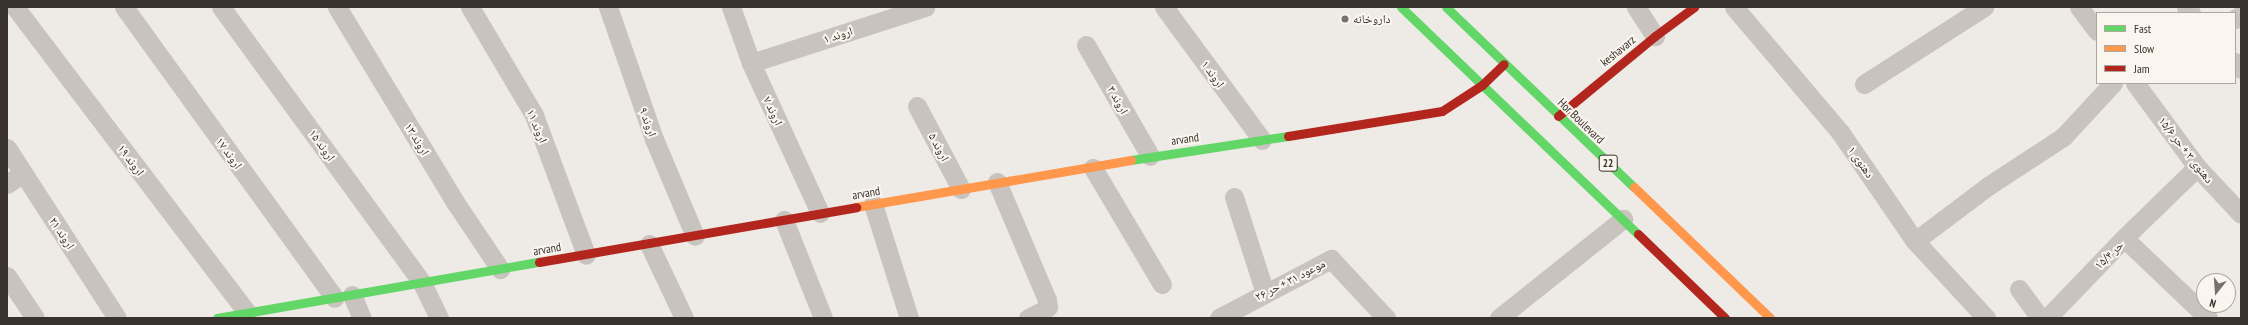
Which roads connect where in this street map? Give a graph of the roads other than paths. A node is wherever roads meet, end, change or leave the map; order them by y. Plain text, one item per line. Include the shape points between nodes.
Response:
1 (15, 7) edge
2 (124, 7) edge
3 (221, 7) edge
4 (337, 7) edge
5 (470, 7) edge
6 (608, 7) edge
7 (924, 7) edge
8 (1164, 7) edge
9 (1401, 7) edge
10 (1636, 7) edge
11 (1694, 7) edge
12 (1734, 7) edge
13 (1984, 7) edge
14 (2079, 7) edge
15 (734, 8) edge
16 (1455, 10) edge
17 (2096, 30) edge
18 (1655, 36) junction
19 (1086, 45) dead end
20 (751, 64) junction
21 (1504, 64) junction
22 (1864, 84) dead end
23 (2112, 84) edge
24 (2136, 84) edge
25 (1482, 85) junction
26 (917, 106) dead end
27 (1558, 116) junction
28 (1262, 140) junction
29 (7, 148) edge
30 (1150, 156) junction
31 (2197, 167) junction
32 (1094, 168) junction
33 (23, 173) junction
34 (997, 182) junction
35 (7, 184) edge
36 (961, 189) junction
37 (1234, 197) dead end
38 (873, 204) junction
39 (820, 213) junction
40 (2241, 214) edge
41 (1623, 219) junction
42 (784, 220) junction
43 (695, 236) junction
44 (2124, 238) junction
45 (1915, 240) junction
46 (649, 244) junction
47 (586, 255) junction
48 (500, 270) junction
49 (7, 276) edge
50 (422, 283) junction
51 (1162, 284) dead end
52 (2019, 289) dead end
53 (1265, 293) junction
54 (344, 296) junction
55 (247, 313) junction
56 (1382, 317) edge
57 (35, 318) edge
58 (116, 318) edge
59 (217, 318) edge
60 (362, 318) edge
61 (439, 318) edge
62 (684, 318) edge
63 (824, 318) edge
64 (909, 318) edge
65 (1028, 318) edge
66 (1219, 318) edge
67 (1499, 318) edge
68 (1725, 318) edge
69 (1770, 318) edge
70 (1986, 318) edge
71 (2040, 318) edge
72 (2047, 318) edge
73 (2208, 318) edge

1 - 55 street, اروند ۱۹
2 - 54 street, اروند ۱۷
3 - 50 street, اروند ۱۵
4 - 48 street, اروند ۱۳ via 455,202
5 - 47 street, اروند ۱۱ via 534,115
6 - 43 street, اروند ۹ via 654,139
7 - 20 street, اروند ۱
8 - 28 street, اروند ۱
9 - 25 street, 22
10 - 18 street
11 - 18 street, keshavarz
12 - 45 street, دهنوی ۱ via 1840,132
13 - 22 street
14 - 17 street
15 - 20 street, اروند ۷
16 - 21 street, Hor Boulevard / 22
18 - 27 street, keshavarz
19 - 30 street, اروند ۳
20 - 39 street, اروند ۷
21 - 25 street, arvand
21 - 27 street, Hor Boulevard / 22
23 - 45 street via 2063,137 1988,186
24 - 31 street, دهنوی ۳ + حر ۱۵/۶
25 - 28 street, arvand via 1442,111
25 - 41 street, 22
26 - 36 street, اروند ۵
27 - 69 street, Hor Boulevard / 22
28 - 30 street, arvand
29 - 33 street, اروند ۲۱
30 - 32 street, arvand
31 - 40 street, دهنوی ۳ + حر ۱۵/۶
31 - 44 street
32 - 34 street, arvand
32 - 51 street
33 - 35 street
33 - 58 street, اروند ۲۱
34 - 36 street, arvand
34 - 65 street via 1047,300 1048,307
36 - 38 street, arvand
37 - 53 street
38 - 39 street, arvand
38 - 64 street
39 - 42 street, arvand
41 - 67 street
41 - 68 street, 22
42 - 43 street, arvand
42 - 63 street
43 - 46 street, arvand
44 - 72 street, حر ۱۵/۴
44 - 73 street, حر ۱۵/۴
45 - 70 street, دهنوی ۱
46 - 47 street, arvand
46 - 62 street
47 - 48 street, arvand
48 - 50 street, arvand
49 - 57 street
50 - 54 street, arvand
50 - 61 street, اروند ۱۵
52 - 71 street
53 - 56 street, موعود ۳۱ + حر ۲۶ via 1331,259
53 - 66 street, موعود ۳۱ + حر ۲۶
54 - 55 street, arvand
54 - 60 street, اروند ۱۷
55 - 59 street, arvand

